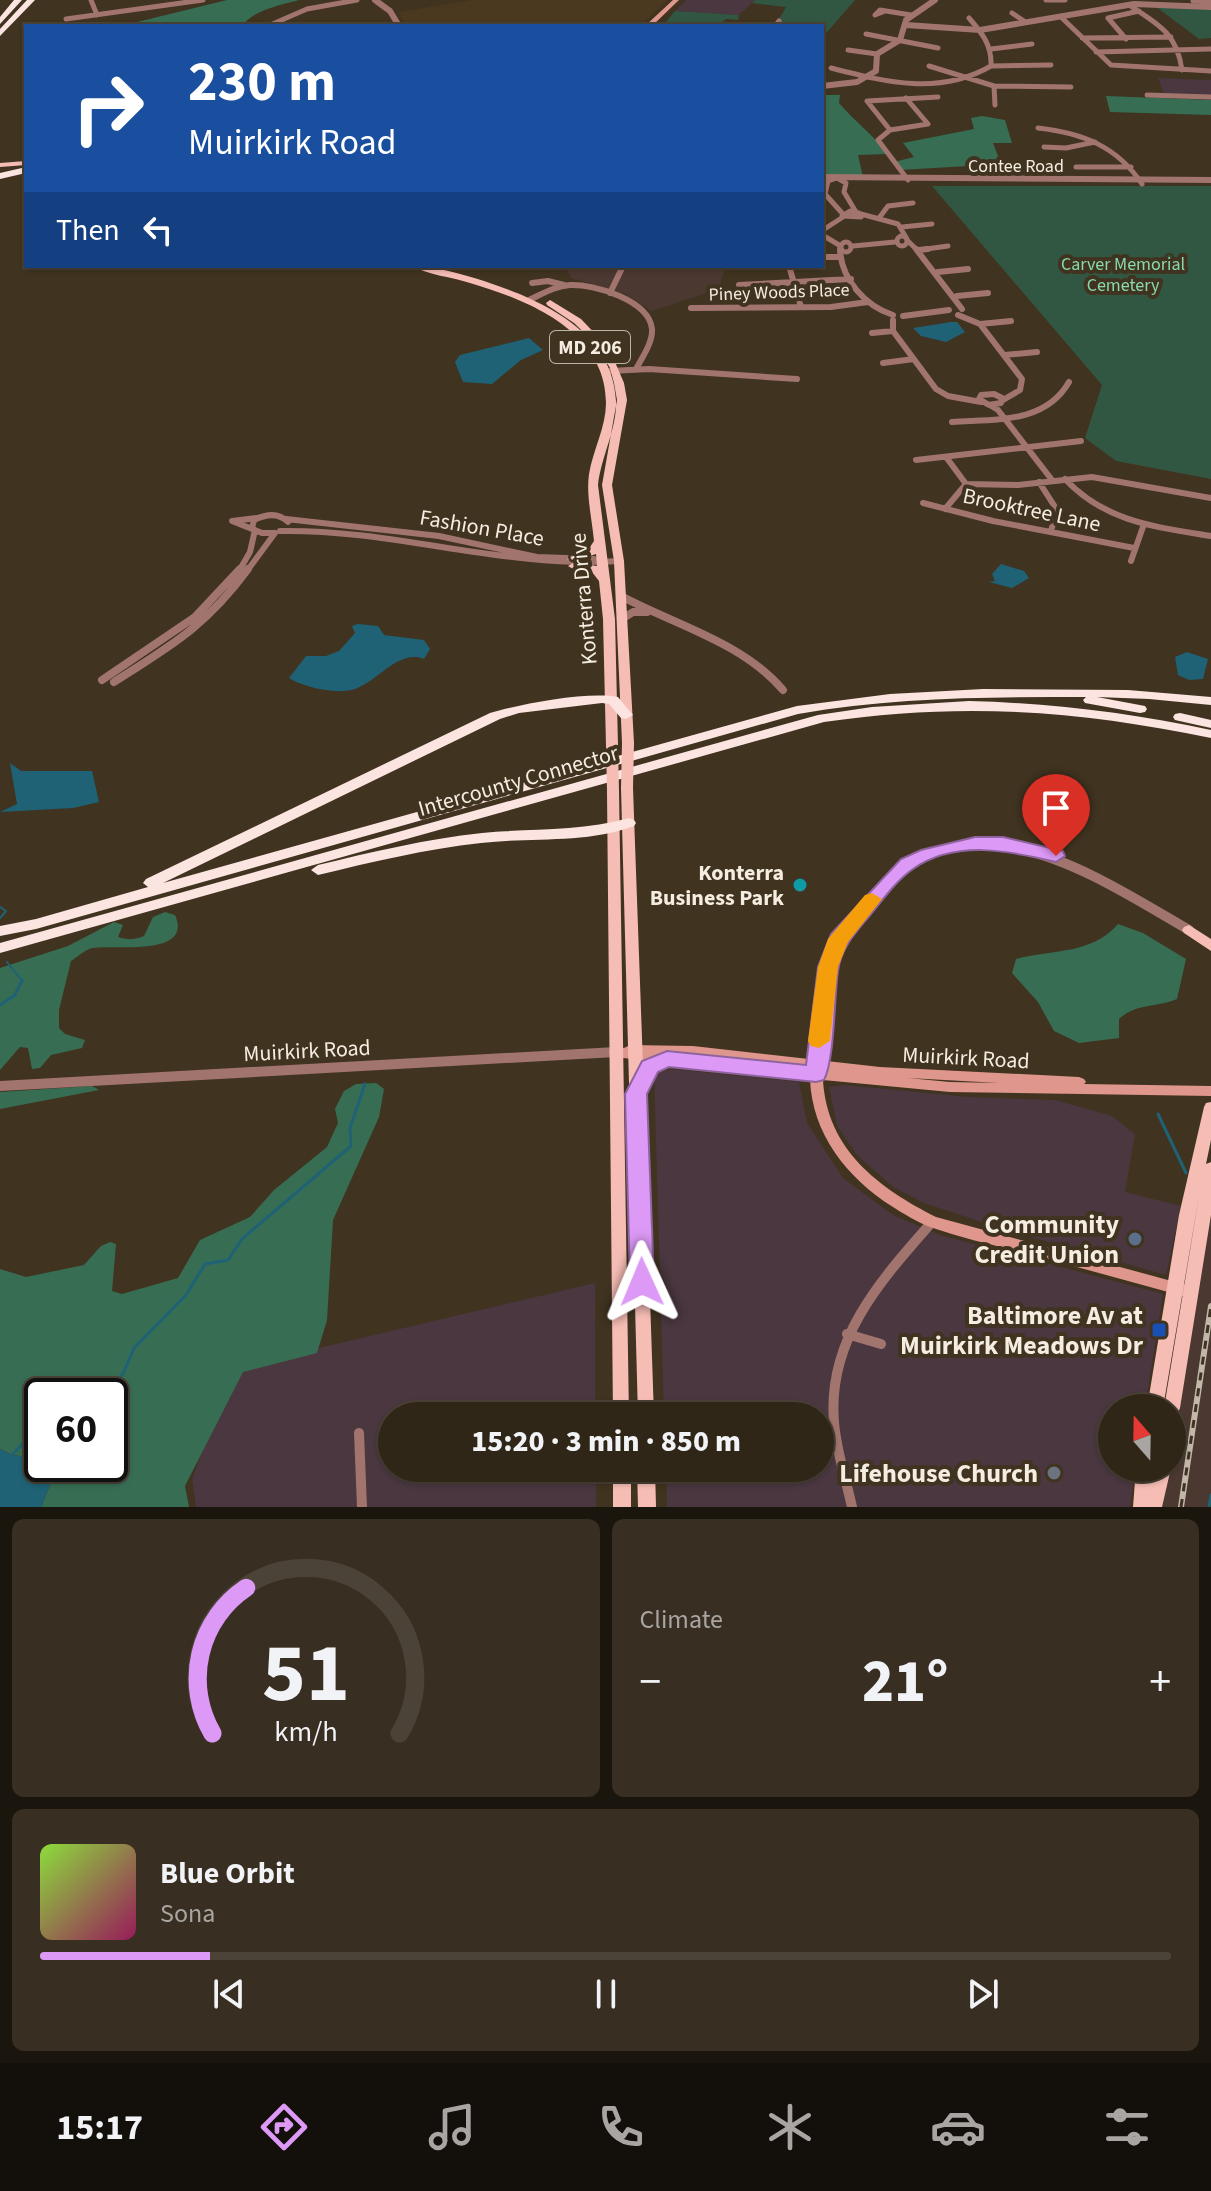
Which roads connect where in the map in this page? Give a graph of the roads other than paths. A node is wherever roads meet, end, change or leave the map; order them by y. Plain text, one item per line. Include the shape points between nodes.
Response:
1 (18, 0) edge
2 (31, 0) edge
3 (91, 0) edge
4 (203, 0) edge
5 (357, 0) edge
6 (375, 0) edge
7 (676, 0) edge
8 (935, 0) edge
9 (1065, 0) edge
10 (1121, 0) edge
11 (1047, 1) edge
12 (1157, 1) edge
13 (1193, 2) edge
14 (1129, 5) junction
15 (1211, 5) edge
16 (885, 11) dead end
17 (1140, 11) junction
18 (1012, 13) dead end
19 (97, 15) junction
20 (911, 15) junction
21 (969, 18) dead end
22 (1062, 18) junction
23 (66, 19) dead end
24 (1024, 21) junction
25 (0, 22) edge
26 (273, 24) edge
27 (398, 24) edge
28 (650, 24) edge
29 (906, 25) junction
30 (980, 30) junction
31 (0, 34) edge
32 (866, 34) dead end
33 (1171, 37) junction
34 (1082, 38) junction
35 (1126, 39) junction
36 (900, 40) junction
37 (1032, 44) dead end
38 (938, 48) dead end
39 (991, 49) junction
40 (1211, 49) edge
41 (848, 50) dead end
42 (1096, 52) junction
43 (1183, 52) junction
44 (877, 54) junction
45 (1051, 65) dead end
46 (929, 66) dead end
47 (991, 66) junction
48 (831, 68) dead end
49 (1182, 70) junction
50 (1211, 71) edge
51 (868, 77) junction
52 (965, 79) junction
53 (824, 86) edge
54 (994, 86) junction
55 (1071, 87) dead end
56 (1147, 95) dead end
57 (938, 97) dead end
58 (1211, 97) edge
59 (906, 98) junction
60 (995, 105) dead end
61 (1038, 128) dead end
62 (890, 130) junction
63 (1095, 142) junction
64 (1044, 147) dead end
65 (24, 167) edge
66 (1076, 167) dead end
67 (1131, 167) junction
68 (0, 168) edge
69 (837, 178) junction
70 (824, 179) edge
71 (908, 180) junction
72 (1141, 182) junction
73 (1211, 182) edge
74 (846, 183) junction
75 (913, 203) dead end
76 (859, 215) junction
77 (843, 217) junction
78 (875, 218) junction
79 (932, 224) dead end
80 (902, 227) junction
81 (824, 228) edge
82 (824, 237) edge
83 (906, 242) junction
84 (948, 246) dead end
85 (840, 249) junction
86 (824, 256) edge
87 (425, 268) edge
88 (449, 268) edge
89 (622, 268) edge
90 (790, 268) edge
91 (968, 269) dead end
92 (938, 272) junction
93 (851, 279) junction
94 (532, 283) dead end
95 (795, 283) junction
96 (739, 285) dead end
97 (564, 286) junction
98 (610, 293) junction
99 (988, 293) dead end
100 (957, 296) junction
101 (533, 298) junction
102 (868, 302) junction
103 (801, 307) junction
104 (691, 308) dead end
105 (959, 311) junction
106 (894, 320) junction
107 (1011, 321) dead end
108 (980, 324) junction
109 (872, 333) dead end
110 (1037, 352) dead end
111 (1004, 355) junction
112 (914, 359) junction
113 (883, 363) dead end
114 (636, 369) junction
115 (605, 371) junction
116 (617, 371) junction
117 (797, 379) dead end
118 (1069, 382) dead end
119 (978, 400) junction
120 (999, 402) junction
121 (1004, 417) junction
122 (952, 422) dead end
123 (1081, 441) dead end
124 (1028, 447) junction
125 (946, 457) junction
126 (916, 460) dead end
127 (1065, 479) junction
128 (1052, 480) junction
129 (1039, 482) junction
130 (966, 484) junction
131 (1211, 498) edge
132 (923, 503) dead end
133 (273, 505) dead end
134 (285, 506) dead end
135 (945, 509) junction
136 (260, 517) junction
137 (285, 518) junction
138 (1144, 524) junction
139 (254, 529) junction
140 (1051, 531) junction
141 (278, 532) junction
142 (1211, 536) edge
143 (600, 540) junction
144 (1134, 548) junction
145 (518, 557) junction
146 (604, 561) junction
147 (619, 561) junction
148 (1131, 561) dead end
149 (573, 562) junction
150 (606, 582) junction
151 (621, 596) junction
152 (655, 614) junction
153 (622, 619) junction
154 (102, 680) dead end
155 (114, 682) dead end
156 (783, 690) dead end
157 (1042, 693) junction
158 (613, 700) junction
159 (1211, 701) edge
160 (1112, 704) junction
161 (1056, 707) junction
162 (1211, 708) edge
163 (626, 715) junction
164 (1211, 724) edge
165 (1211, 734) edge
166 (621, 826) junction
167 (96, 906) junction
168 (123, 916) junction
169 (1189, 930) junction
170 (0, 931) edge
171 (1211, 931) edge
172 (1211, 946) edge
173 (0, 948) edge
174 (616, 1052) junction
175 (634, 1053) junction
176 (667, 1059) junction
177 (816, 1069) junction
178 (0, 1086) edge
179 (1211, 1091) edge
180 (636, 1094) junction
181 (1211, 1107) edge
182 (1211, 1168) edge
183 (932, 1222) junction
184 (1182, 1290) junction
185 (847, 1334) junction
186 (881, 1344) dead end
187 (1158, 1394) edge
188 (1173, 1394) edge
189 (621, 1402) edge
190 (646, 1402) edge
191 (359, 1433) dead end
192 (622, 1482) edge
193 (646, 1482) edge
194 (1144, 1482) edge
195 (1159, 1482) edge
196 (362, 1507) edge
197 (622, 1507) edge
198 (647, 1507) edge
199 (852, 1507) edge
200 (1142, 1507) edge
201 (1153, 1507) edge

1 - 25 highway
2 - 31 highway
3 - 19 street
4 - 19 street
5 - 26 street via 307,9
6 - 27 street
7 - 28 main road
8 - 20 street
9 - 11 street
10 - 14 street
12 - 13 street
12 - 14 street
13 - 15 street
14 - 17 street
14 - 22 street
16 - 20 street
17 - 33 street
17 - 35 street via 1108,18
18 - 24 street
19 - 23 street
20 - 29 street
21 - 30 street
22 - 24 street
22 - 34 street
24 - 30 street
29 - 30 street
29 - 36 street
30 - 39 street
32 - 36 street
33 - 35 street
33 - 43 street
34 - 35 street
34 - 42 street
36 - 38 street
36 - 44 street
37 - 39 street
39 - 47 street
40 - 43 street
41 - 44 street
42 - 43 street
42 - 49 street via 1115,67
43 - 49 street
44 - 51 street via 876,71
45 - 47 street
46 - 52 street
47 - 52 street
48 - 51 street
49 - 50 street
51 - 52 street via 922,84
51 - 53 street
52 - 54 street
54 - 55 street
54 - 60 street
56 - 58 street
57 - 59 street
59 - 62 street via 928,124
59 - 62 street via 865,103
61 - 63 street
62 - 71 street via 878,140
63 - 64 street
63 - 67 street via 1122,155
65 - 68 highway
66 - 67 street
67 - 72 street
69 - 70 street, Contee Road
69 - 71 street, Contee Road
69 - 74 street
70 - 74 street, Contee Road
70 - 77 street via 825,194
71 - 72 street, Contee Road
72 - 73 street, Contee Road
72 - 73 street, Contee Road
72 - 74 street, Contee Road
74 - 76 street via 844,192
75 - 78 street via 888,206
76 - 77 street
76 - 78 street
77 - 81 street
78 - 80 street
79 - 80 street
80 - 83 street
82 - 85 street
83 - 84 street
83 - 85 street
83 - 92 street
85 - 86 street
85 - 93 street
87 - 101 main road, Konterra Drive / MD 206
88 - 101 main road, Konterra Drive / MD 206 via 493,279
89 - 98 street
90 - 95 street
91 - 92 street
92 - 100 street
93 - 95 street
93 - 102 street
94 - 97 street
95 - 96 street
95 - 103 street
97 - 98 street
97 - 101 street
98 - 114 street via 641,309 651,322
99 - 100 street
100 - 105 street
101 - 115 main road, Konterra Drive / MD 206 via 582,337
101 - 116 main road, Konterra Drive / MD 206 via 569,314 594,335
102 - 103 street, Piney Woods Place
102 - 106 street
103 - 104 street, Piney Woods Place
105 - 106 street
105 - 108 street
106 - 109 street
106 - 112 street
107 - 108 street
108 - 111 street
110 - 111 street
111 - 120 street via 1023,382 1020,390
112 - 113 street
112 - 119 street via 939,391
114 - 116 street
114 - 117 street
115 - 116 street
115 - 143 main road, Konterra Drive / MD 206 via 611,401 593,476
116 - 147 main road, Konterra Drive / MD 206 via 622,400 607,485
118 - 121 street via 1050,408
119 - 120 street
119 - 120 street via 985,394
120 - 121 street
121 - 122 street
121 - 124 street
123 - 124 street
124 - 125 street
124 - 128 street
125 - 126 street
125 - 130 street
127 - 128 street
127 - 131 street via 1108,478
127 - 138 street via 1097,510
128 - 129 street
129 - 130 street
129 - 140 street via 1055,504
130 - 135 street
132 - 135 street, Brooktree Lane
133 - 136 street
134 - 137 street
135 - 140 street, Brooktree Lane
136 - 137 street, Fashion Place
136 - 139 street
136 - 139 street via 232,521
137 - 141 street via 287,526
137 - 145 street, Fashion Place via 439,536
138 - 142 street
138 - 144 street
139 - 141 street, Fashion Place
139 - 154 street via 255,539 237,572 208,606
140 - 144 street, Brooktree Lane
141 - 145 street, Fashion Place via 431,542
141 - 155 street via 220,607
143 - 146 main road, Konterra Drive / MD 206
143 - 149 main road via 592,552
144 - 148 street
145 - 149 street, Fashion Place
146 - 147 street, Fashion Place
146 - 149 street, Fashion Place
146 - 150 main road, Konterra Drive / MD 206
147 - 151 main road, Konterra Drive / MD 206
149 - 150 main road via 595,569
150 - 158 main road, Konterra Drive / MD 206
151 - 152 street
151 - 153 main road, Konterra Drive / MD 206
152 - 153 street via 636,611
152 - 156 street via 725,645
153 - 163 main road, Konterra Drive / MD 206
157 - 159 highway
157 - 160 highway
157 - 167 highway, Intercounty Connector via 893,696 797,710
158 - 163 highway
158 - 166 main road, Konterra Drive / MD 206, bridge via 613,791
158 - 167 highway via 551,704 495,716 177,872
160 - 161 highway
160 - 162 highway
160 - 164 highway
161 - 165 highway
161 - 168 highway, Intercounty Connector via 929,705 823,718
163 - 166 main road, Konterra Drive / MD 206, bridge via 627,788
166 - 168 highway via 415,847
166 - 174 main road, Konterra Drive / MD 206
166 - 175 main road, Konterra Drive / MD 206
167 - 170 highway, Intercounty Connector
168 - 173 highway, Intercounty Connector
169 - 171 main road
169 - 172 main road
169 - 177 street via 1056,856 1026,847 975,843 928,854 891,877 839,939 828,967
174 - 175 main road, Muirkirk Road
174 - 178 street, Muirkirk Road
174 - 189 main road, MD 206
175 - 176 main road, Muirkirk Road
175 - 177 main road, Muirkirk Road via 693,1051
175 - 180 main road, MD 206
176 - 177 main road, Muirkirk Road
176 - 180 main road via 649,1067
177 - 179 main road, Muirkirk Road
177 - 183 main road via 821,1119 839,1150 879,1191
180 - 190 main road, MD 206
181 - 184 main road
182 - 184 main road
183 - 184 main road
183 - 185 street via 869,1294
184 - 187 main road
184 - 188 main road
185 - 186 street
185 - 199 street via 837,1367 834,1424
191 - 196 street
192 - 197 main road
193 - 198 main road
194 - 200 main road
195 - 201 main road

